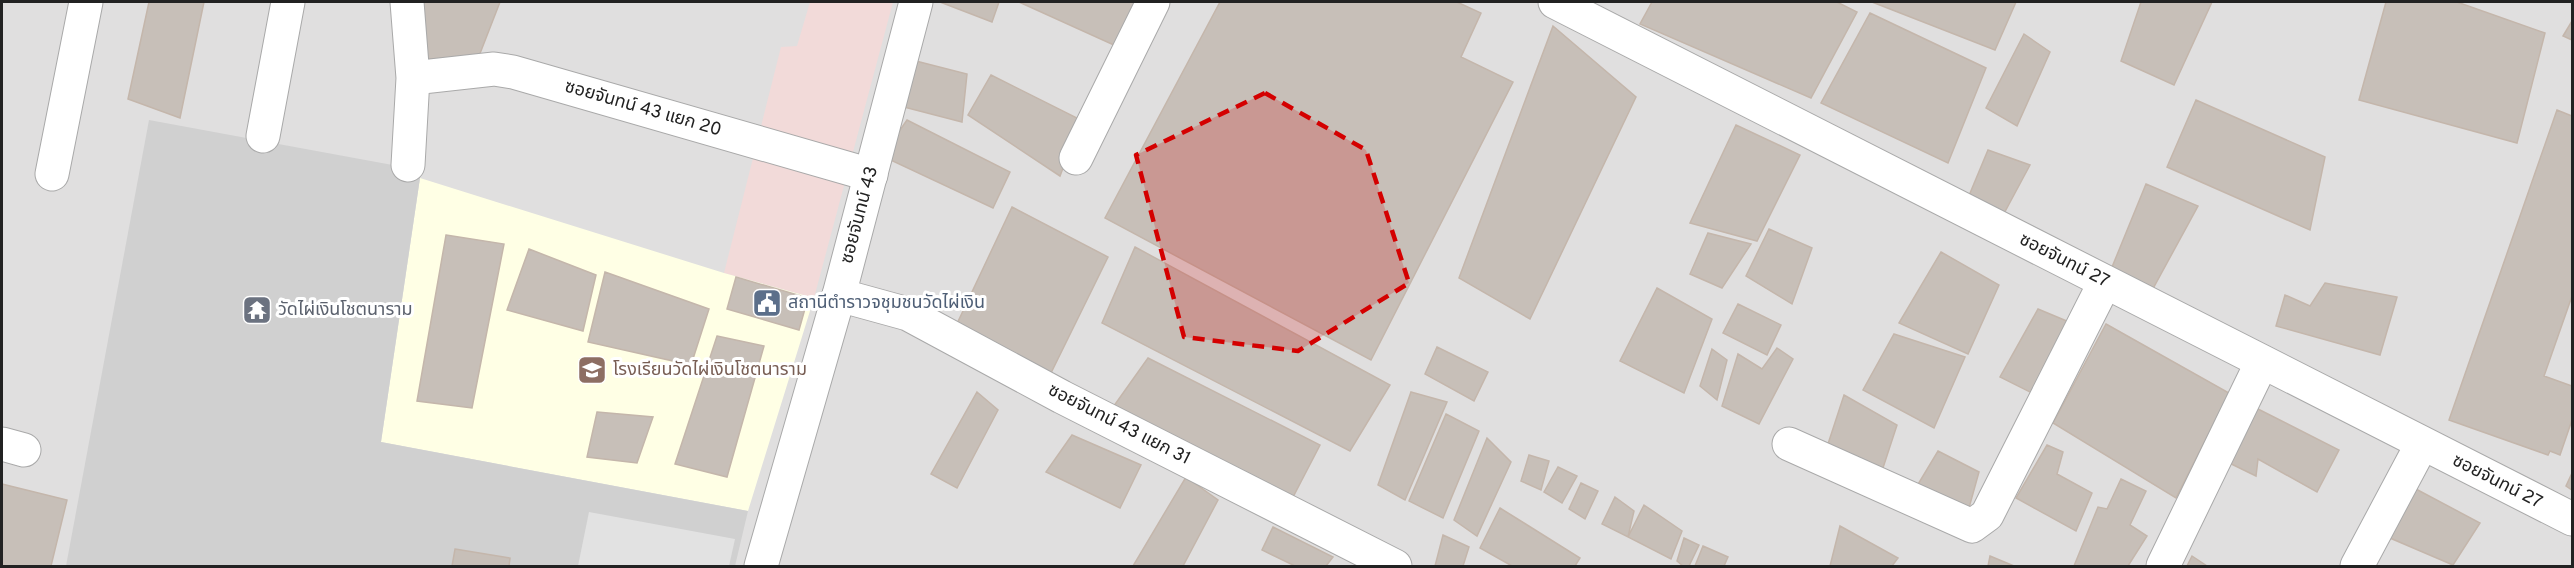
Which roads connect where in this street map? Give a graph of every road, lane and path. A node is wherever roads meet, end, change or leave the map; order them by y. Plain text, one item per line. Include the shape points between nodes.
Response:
1 (86, 2) edge
2 (288, 2) edge
3 (407, 2) edge
4 (916, 2) edge
5 (1153, 2) edge
6 (1555, 2) edge
7 (413, 78) junction
8 (263, 136) dead end
9 (1076, 158) dead end
10 (408, 165) dead end
11 (52, 174) dead end
12 (871, 174) junction
13 (2104, 282) junction
14 (839, 295) junction
15 (2262, 362) junction
16 (1790, 444) dead end
17 (2422, 444) junction
18 (2572, 519) edge
19 (761, 567) edge
20 (1395, 567) edge
21 (2163, 567) edge
22 (2357, 567) edge

1 - 11 street
2 - 8 street
3 - 7 street
4 - 12 street, ซอยจันทน์ 43
5 - 9 street
6 - 13 street, ซอยจันทน์ 27
7 - 10 street
7 - 12 street, ซอยจันทน์ 43 แยก 20 via 494,69 513,72
12 - 14 street, ซอยจันทน์ 43
13 - 15 street, ซอยจันทน์ 27
13 - 16 street via 1987,515 1972,526
14 - 19 street, ซอยจันทน์ 43
14 - 20 street, ซอยจันทน์ 43 แยก 31 via 909,314
15 - 17 street, ซอยจันทน์ 27
15 - 21 street
17 - 18 street, ซอยจันทน์ 27
17 - 22 street

